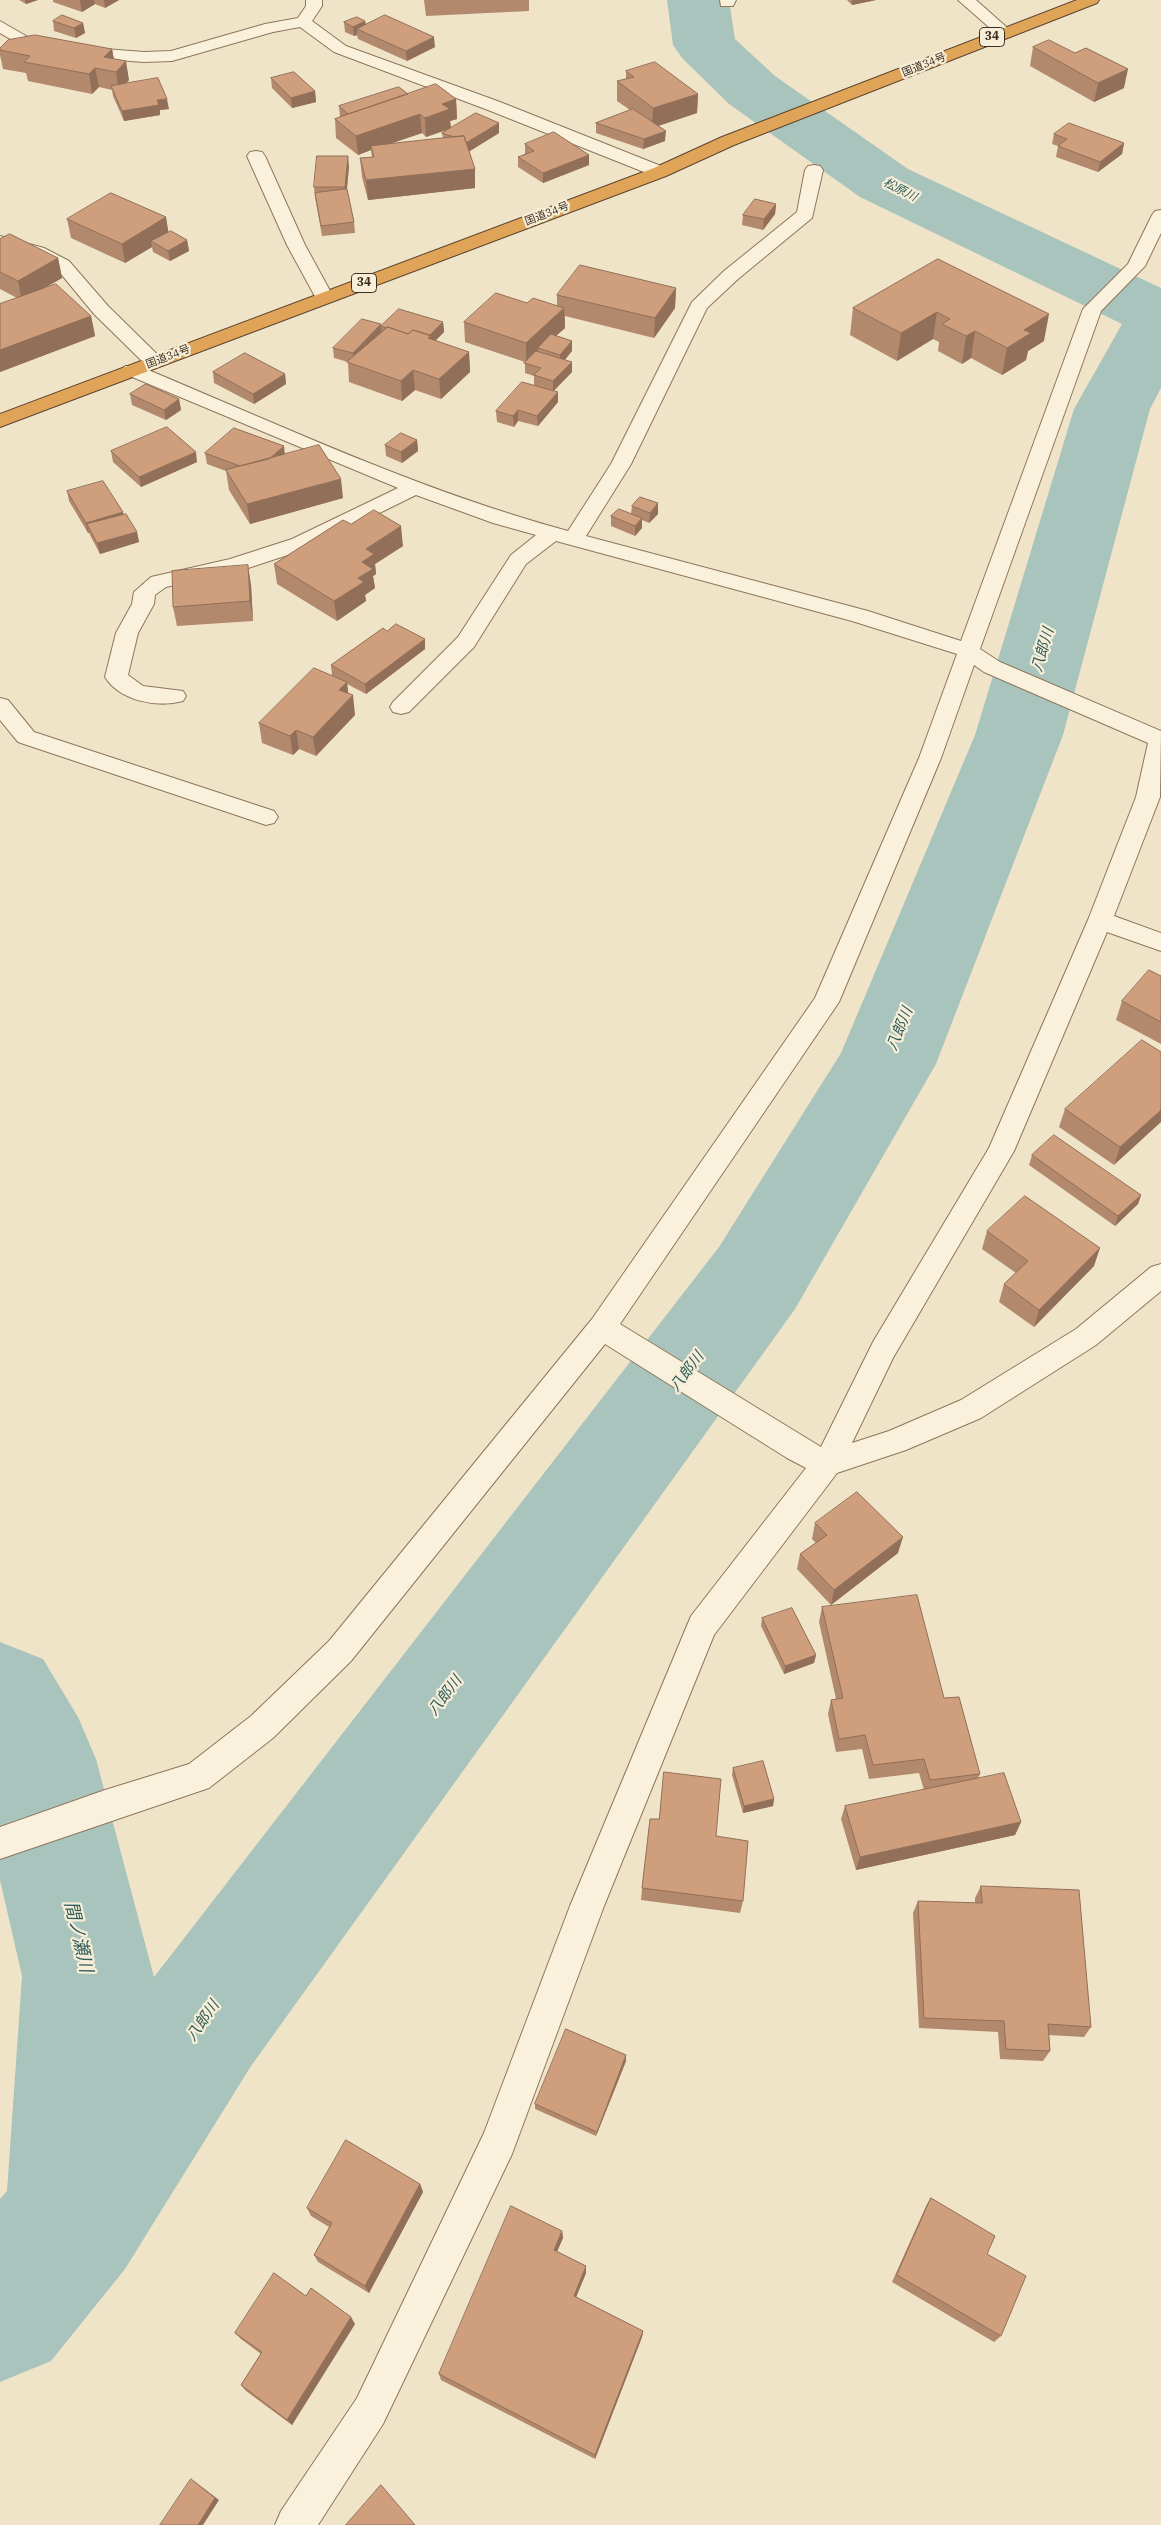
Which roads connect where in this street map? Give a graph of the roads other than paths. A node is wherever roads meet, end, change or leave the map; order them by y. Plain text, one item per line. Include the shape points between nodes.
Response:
1 (314, 0) edge
2 (966, 0) edge
3 (1092, 0) edge
4 (303, 22) junction
5 (0, 26) edge
6 (1004, 32) junction
7 (34, 49) junction
8 (17, 54) edge
9 (256, 156) dead end
10 (814, 170) dead end
11 (660, 172) junction
12 (1161, 215) edge
13 (0, 241) edge
14 (325, 298) junction
15 (154, 362) junction
16 (132, 370) junction
17 (0, 421) edge
18 (415, 488) junction
19 (552, 533) junction
20 (573, 539) junction
21 (967, 650) junction
22 (175, 696) dead end
23 (0, 705) edge
24 (401, 707) dead end
25 (1160, 734) edge
26 (266, 817) dead end
27 (1100, 920) junction
28 (1161, 942) edge
29 (1161, 1275) edge
30 (602, 1327) junction
31 (827, 1464) junction
32 (0, 1843) edge
33 (295, 2525) edge

1 - 4 street via 314,6
2 - 6 street
3 - 6 highway, 国道34号 / 34
4 - 7 street via 271,27 172,56
4 - 11 street via 340,49
5 - 7 street
6 - 11 highway, 国道34号 / 34 via 728,141
7 - 8 street
9 - 14 street via 296,245
10 - 20 street via 806,214 731,275 699,306 621,464
11 - 14 highway, 国道34号 / 34
12 - 21 street via 1136,266 1092,309
13 - 15 street via 38,252 64,265 101,310
14 - 15 highway, 国道34号 / 34
15 - 16 highway, 国道34号 / 34
16 - 17 highway, 国道34号 / 34
16 - 18 street
18 - 19 street via 500,519
18 - 22 street via 299,544 235,565 159,582 145,592 143,604 127,633 116,677 137,693
19 - 20 street
19 - 24 street via 518,560 466,642
20 - 21 street via 860,616
21 - 25 street via 992,667 1135,728
21 - 30 street via 930,758 826,1002
23 - 26 street via 26,738
25 - 27 street via 1148,797
27 - 28 street
27 - 31 street via 1001,1151 883,1350
29 - 31 street via 1086,1337 971,1409 896,1441
30 - 31 street via 796,1449
30 - 32 street via 340,1651 262,1727 198,1777
31 - 33 street via 702,1626 587,1906 499,2141 370,2411

